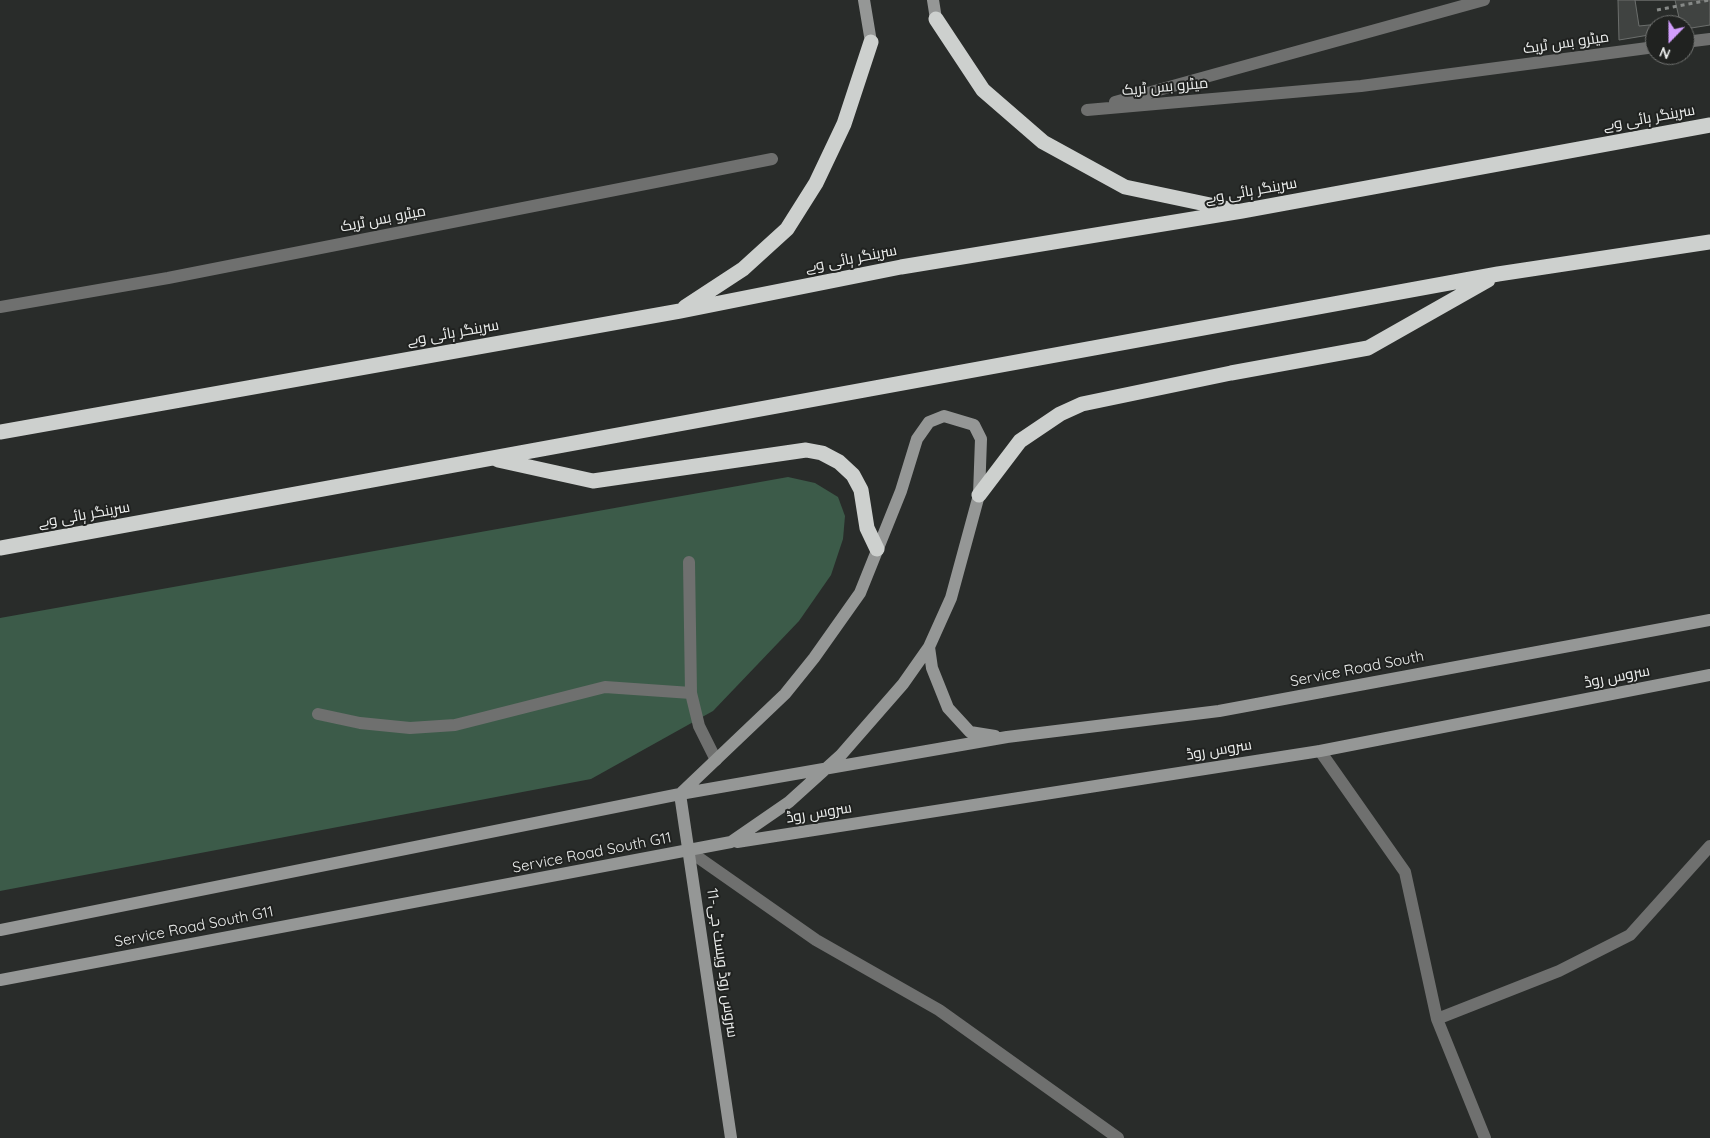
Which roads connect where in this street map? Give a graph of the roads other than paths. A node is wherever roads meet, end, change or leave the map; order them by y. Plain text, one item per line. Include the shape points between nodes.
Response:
1 (864, 0) edge
2 (933, 0) edge
3 (1484, 0) edge
4 (936, 19) joint
5 (1710, 39) edge
6 (1695, 41) edge
7 (871, 42) joint
8 (1645, 48) edge
9 (1710, 125) edge
10 (772, 159) dead end
11 (1242, 211) junction
12 (1710, 242) edge
13 (1498, 274) junction
14 (0, 307) edge
15 (680, 310) junction
16 (0, 432) edge
17 (492, 459) junction
18 (979, 495) junction
19 (0, 548) edge
20 (877, 550) junction
21 (689, 562) dead end
22 (1710, 620) edge
23 (929, 646) junction
24 (1710, 675) edge
25 (691, 692) junction
26 (318, 714) dead end
27 (1007, 738) junction
28 (1320, 751) junction
29 (716, 760) junction
30 (828, 768) junction
31 (680, 794) junction
32 (731, 842) junction
33 (1710, 846) edge
34 (689, 852) junction
35 (0, 930) edge
36 (0, 980) edge
37 (1437, 1019) junction
38 (731, 1138) edge
39 (1118, 1138) edge
40 (1485, 1138) edge

1 - 7 main road
2 - 4 main road
3 - 8 street, میٹرو بس ٹریک via 1087,110 1361,86
4 - 11 highway via 983,90 1043,142 1125,187
5 - 6 street
7 - 15 highway via 844,124 816,183 787,229 743,268
9 - 11 highway, سرینگر ہائی وے
10 - 14 street, میٹرو بس ٹریک via 168,278
11 - 15 highway, سرینگر ہائی وے via 901,267
12 - 13 highway, سرینگر ہائی وے
13 - 17 highway, سرینگر ہائی وے
13 - 18 highway via 1368,348 1111,397 1075,407 1020,442
15 - 16 highway, سرینگر ہائی وے
17 - 19 highway, سرینگر ہائی وے
17 - 20 highway via 593,482 806,450 822,453 853,475 861,490 868,528
18 - 20 main road, Service Road South G11 via 981,439 974,425 944,416 929,422 917,439
18 - 23 main road, Service Road South G11 via 951,598
20 - 29 main road via 860,593 814,658 785,694
21 - 25 street
22 - 27 main road, Service Road South via 1219,711
23 - 27 main road via 932,668 948,708 970,732
23 - 30 main road, Service Road South G11 via 903,684
24 - 28 main road, سروس روڈ
25 - 26 street via 605,686 454,725 410,728 360,723
25 - 29 street via 699,726
27 - 30 main road
28 - 32 main road, سروس روڈ
28 - 37 street via 1405,872
29 - 31 main road
30 - 31 main road
30 - 32 main road, Service Road South G11 via 789,802
31 - 34 main road, سروس روڈ ویسٹ جی-11
31 - 35 main road
32 - 34 main road, Service Road South G11
33 - 37 street via 1630,935 1559,971
34 - 36 main road, Service Road South G11
34 - 38 main road, سروس روڈ ویسٹ جی-11
34 - 39 street via 816,940 939,1010
37 - 40 street

